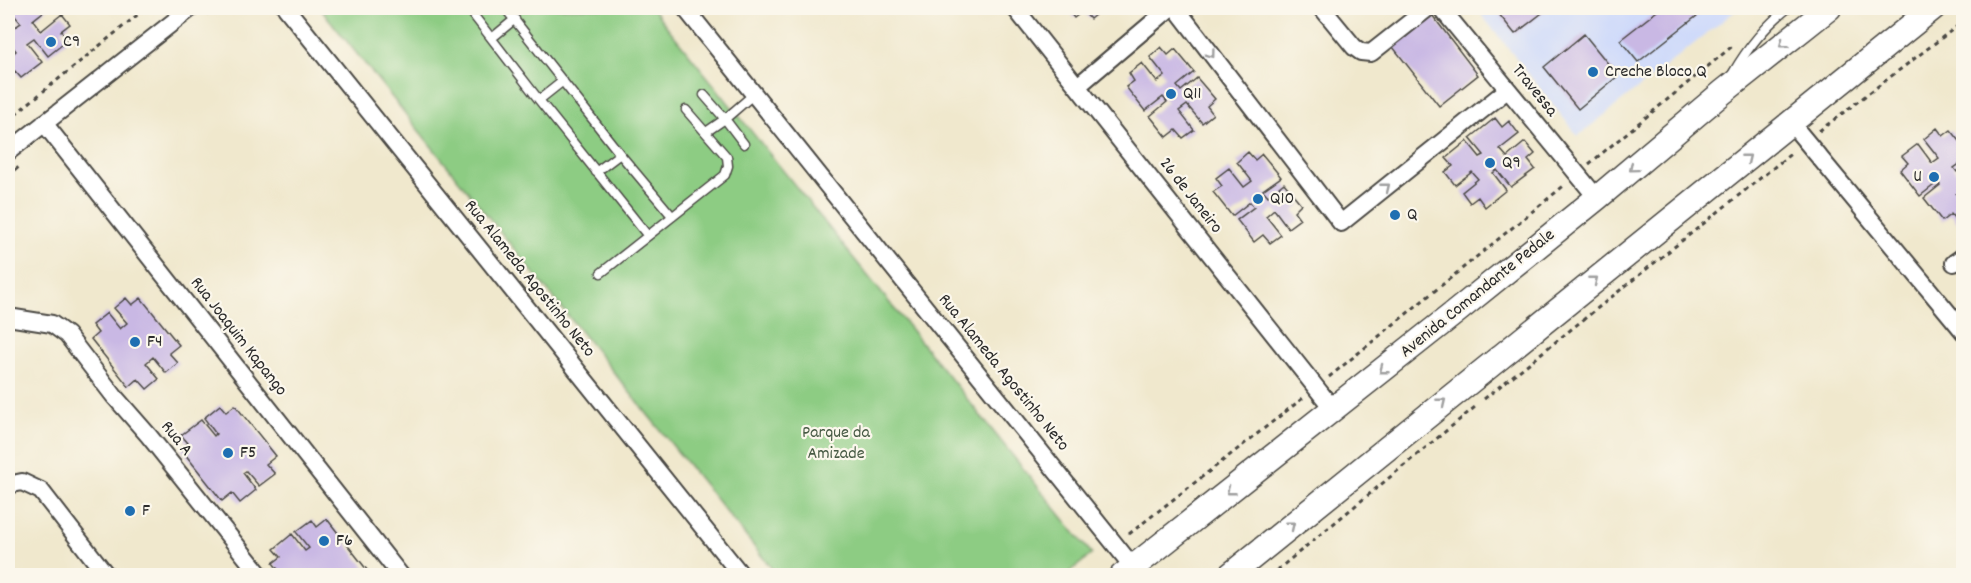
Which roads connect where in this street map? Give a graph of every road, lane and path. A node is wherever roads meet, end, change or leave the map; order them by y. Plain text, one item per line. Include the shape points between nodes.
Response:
1 (146, 8) edge
2 (191, 8) edge
3 (286, 8) edge
4 (468, 8) edge
5 (505, 8) edge
6 (685, 8) edge
7 (1015, 8) edge
8 (1170, 8) edge
9 (1176, 8) edge
10 (1322, 8) edge
11 (1428, 8) edge
12 (1442, 8) edge
13 (1788, 8) edge
14 (1829, 8) edge
15 (1933, 8) edge
16 (515, 19) junction
17 (1964, 21) edge
18 (492, 38) junction
19 (1742, 38) dead end
20 (563, 81) junction
21 (1079, 85) junction
22 (1507, 90) junction
23 (1723, 92) junction
24 (754, 94) junction
25 (704, 95) dead end
26 (539, 100) junction
27 (686, 110) dead end
28 (8, 120) edge
29 (725, 120) junction
30 (44, 123) junction
31 (1791, 123) junction
32 (706, 132) junction
33 (1806, 141) junction
34 (744, 144) dead end
35 (8, 152) edge
36 (620, 154) junction
37 (596, 172) junction
38 (1577, 175) junction
39 (1597, 198) junction
40 (672, 216) junction
41 (648, 236) junction
42 (601, 273) dead end
43 (8, 317) edge
44 (1964, 332) edge
45 (1316, 388) junction
46 (1333, 409) junction
47 (8, 485) edge
48 (1115, 544) junction
49 (1128, 571) edge
50 (107, 576) edge
51 (261, 576) edge
52 (401, 576) edge
53 (742, 576) edge
54 (1229, 576) edge
55 (1270, 576) edge

1 - 28 path
2 - 30 street
3 - 53 street, Rua Alameda Agostinho Neto
4 - 18 lane
5 - 16 lane
6 - 24 street, Rua Alameda Agostinho Neto
7 - 21 street, 26 de Janeiro
8 - 21 street
9 -> 22 street via 1341,223
10 - 11 street via 1354,47 1360,52 1371,52
12 - 22 street, Travessa
13 - 23 lane via 1745,52
14 -> 23 street, Avenida Comandante Pedale
15 - 31 street
16 - 18 lane
16 - 20 lane
17 - 33 path
18 - 26 lane
19 - 38 path
20 - 26 lane
20 - 36 lane
21 - 45 street, 26 de Janeiro
22 - 38 street, Travessa
23 -> 39 street, Avenida Comandante Pedale
24 - 29 lane
24 - 48 street, Rua Alameda Agostinho Neto
25 - 29 lane
26 - 37 lane
27 - 32 lane
29 - 32 lane
29 - 34 lane
30 - 35 street
30 - 52 street, Rua Joaquim Kapango
31 - 33 street
54 -> 31 street
32 - 40 lane via 727,157 725,175
33 - 44 street
33 - 55 path
36 - 37 lane
36 - 40 lane
37 - 41 lane
38 - 39 street, Travessa
38 - 45 path
39 -> 46 street, Avenida Comandante Pedale
40 - 41 lane
41 - 42 lane
43 - 51 street, Rua A via 52,324 60,329
45 - 46 street, 26 de Janeiro
45 - 48 path
46 -> 49 street, Avenida Comandante Pedale
47 - 50 street via 22,482 41,491
48 - 49 street, Rua Alameda Agostinho Neto

